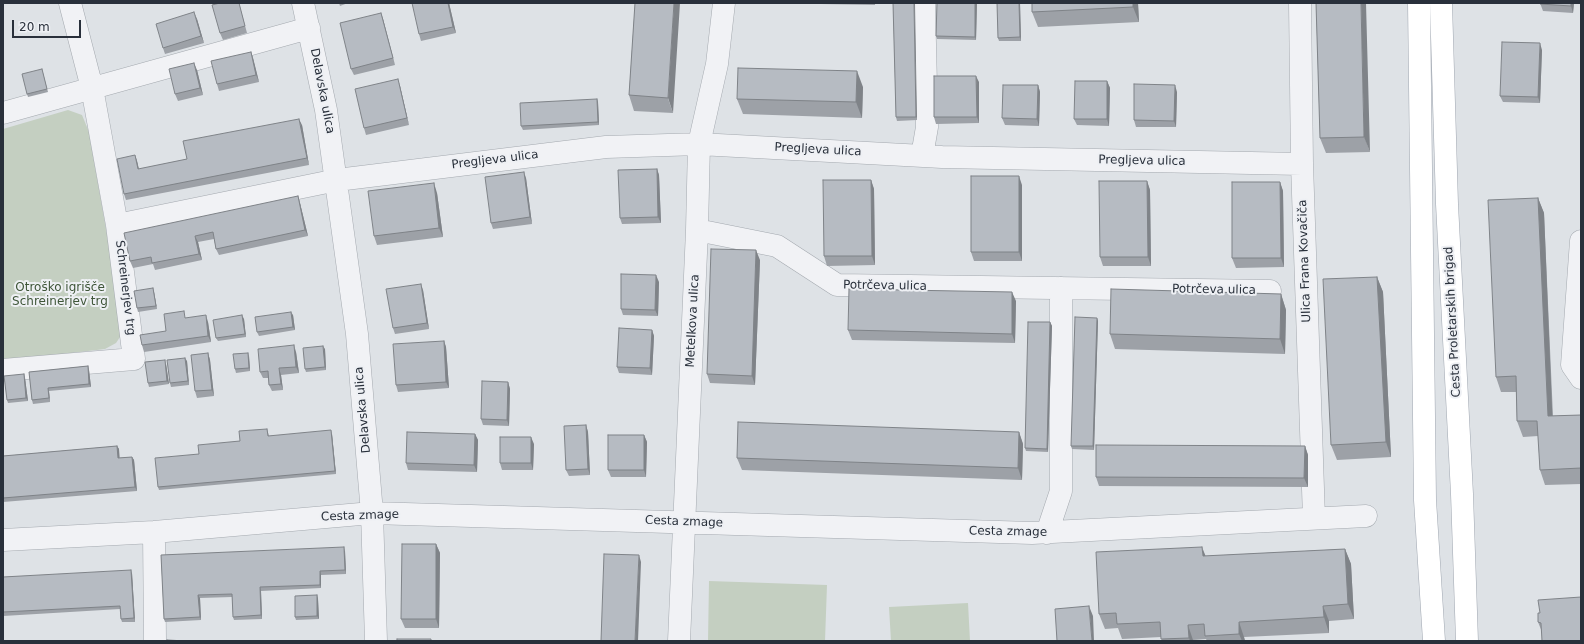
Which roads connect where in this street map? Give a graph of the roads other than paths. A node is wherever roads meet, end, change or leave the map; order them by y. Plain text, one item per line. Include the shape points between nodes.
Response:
1 (70, 3) edge
2 (303, 3) edge
3 (724, 3) edge
4 (924, 3) edge
5 (1300, 3) edge
6 (1419, 3) edge
7 (1441, 3) edge
8 (309, 28) junction
9 (92, 88) junction
10 (3, 113) edge
11 (700, 144) junction
12 (922, 156) junction
13 (1302, 164) junction
14 (337, 180) junction
15 (117, 225) junction
16 (698, 230) junction
17 (1581, 241) edge
18 (1061, 288) junction
19 (1270, 290) dead end
20 (3, 370) edge
21 (1581, 378) edge
22 (372, 513) junction
23 (1366, 516) dead end
24 (1314, 518) junction
25 (684, 522) junction
26 (154, 532) junction
27 (1047, 533) junction
28 (3, 540) edge
29 (155, 641) edge
30 (376, 641) edge
31 (678, 641) edge
32 (1434, 641) edge
33 (1467, 641) edge

1 - 9 street, Schreinerjev trg
2 - 8 street, Delavska ulica
3 - 11 street, Metelkova ulica via 717,64
4 - 12 street via 927,127
5 - 13 street, Ulica Frana Kovačiča
6 - 32 main road via 1425,500
7 - 33 main road, Cesta Proletarskih brigad via 1447,204
8 - 9 street
8 - 14 street, Delavska ulica
9 - 10 street
9 - 15 street, Schreinerjev trg
11 - 12 street, Pregljeva ulica
11 - 14 street, Pregljeva ulica via 606,147
11 - 16 street, Metelkova ulica
12 - 13 street, Pregljeva ulica
13 - 24 street, Ulica Frana Kovačiča
14 - 15 street
14 - 22 street, Delavska ulica via 357,334
15 - 20 street, Schreinerjev trg via 134,359
16 - 18 street, Potrčeva ulica via 777,246 837,285
16 - 25 street, Metelkova ulica
17 - 21 street via 1572,365
18 - 19 street, Potrčeva ulica
18 - 27 street via 1061,491
22 - 25 street, Cesta zmage
22 - 26 street, Cesta zmage
22 - 30 street, Delavska ulica
23 - 24 street, Cesta zmage
24 - 27 street, Cesta zmage
25 - 27 street, Cesta zmage
25 - 31 street, Metelkova ulica
26 - 28 street, Cesta zmage
26 - 29 street

